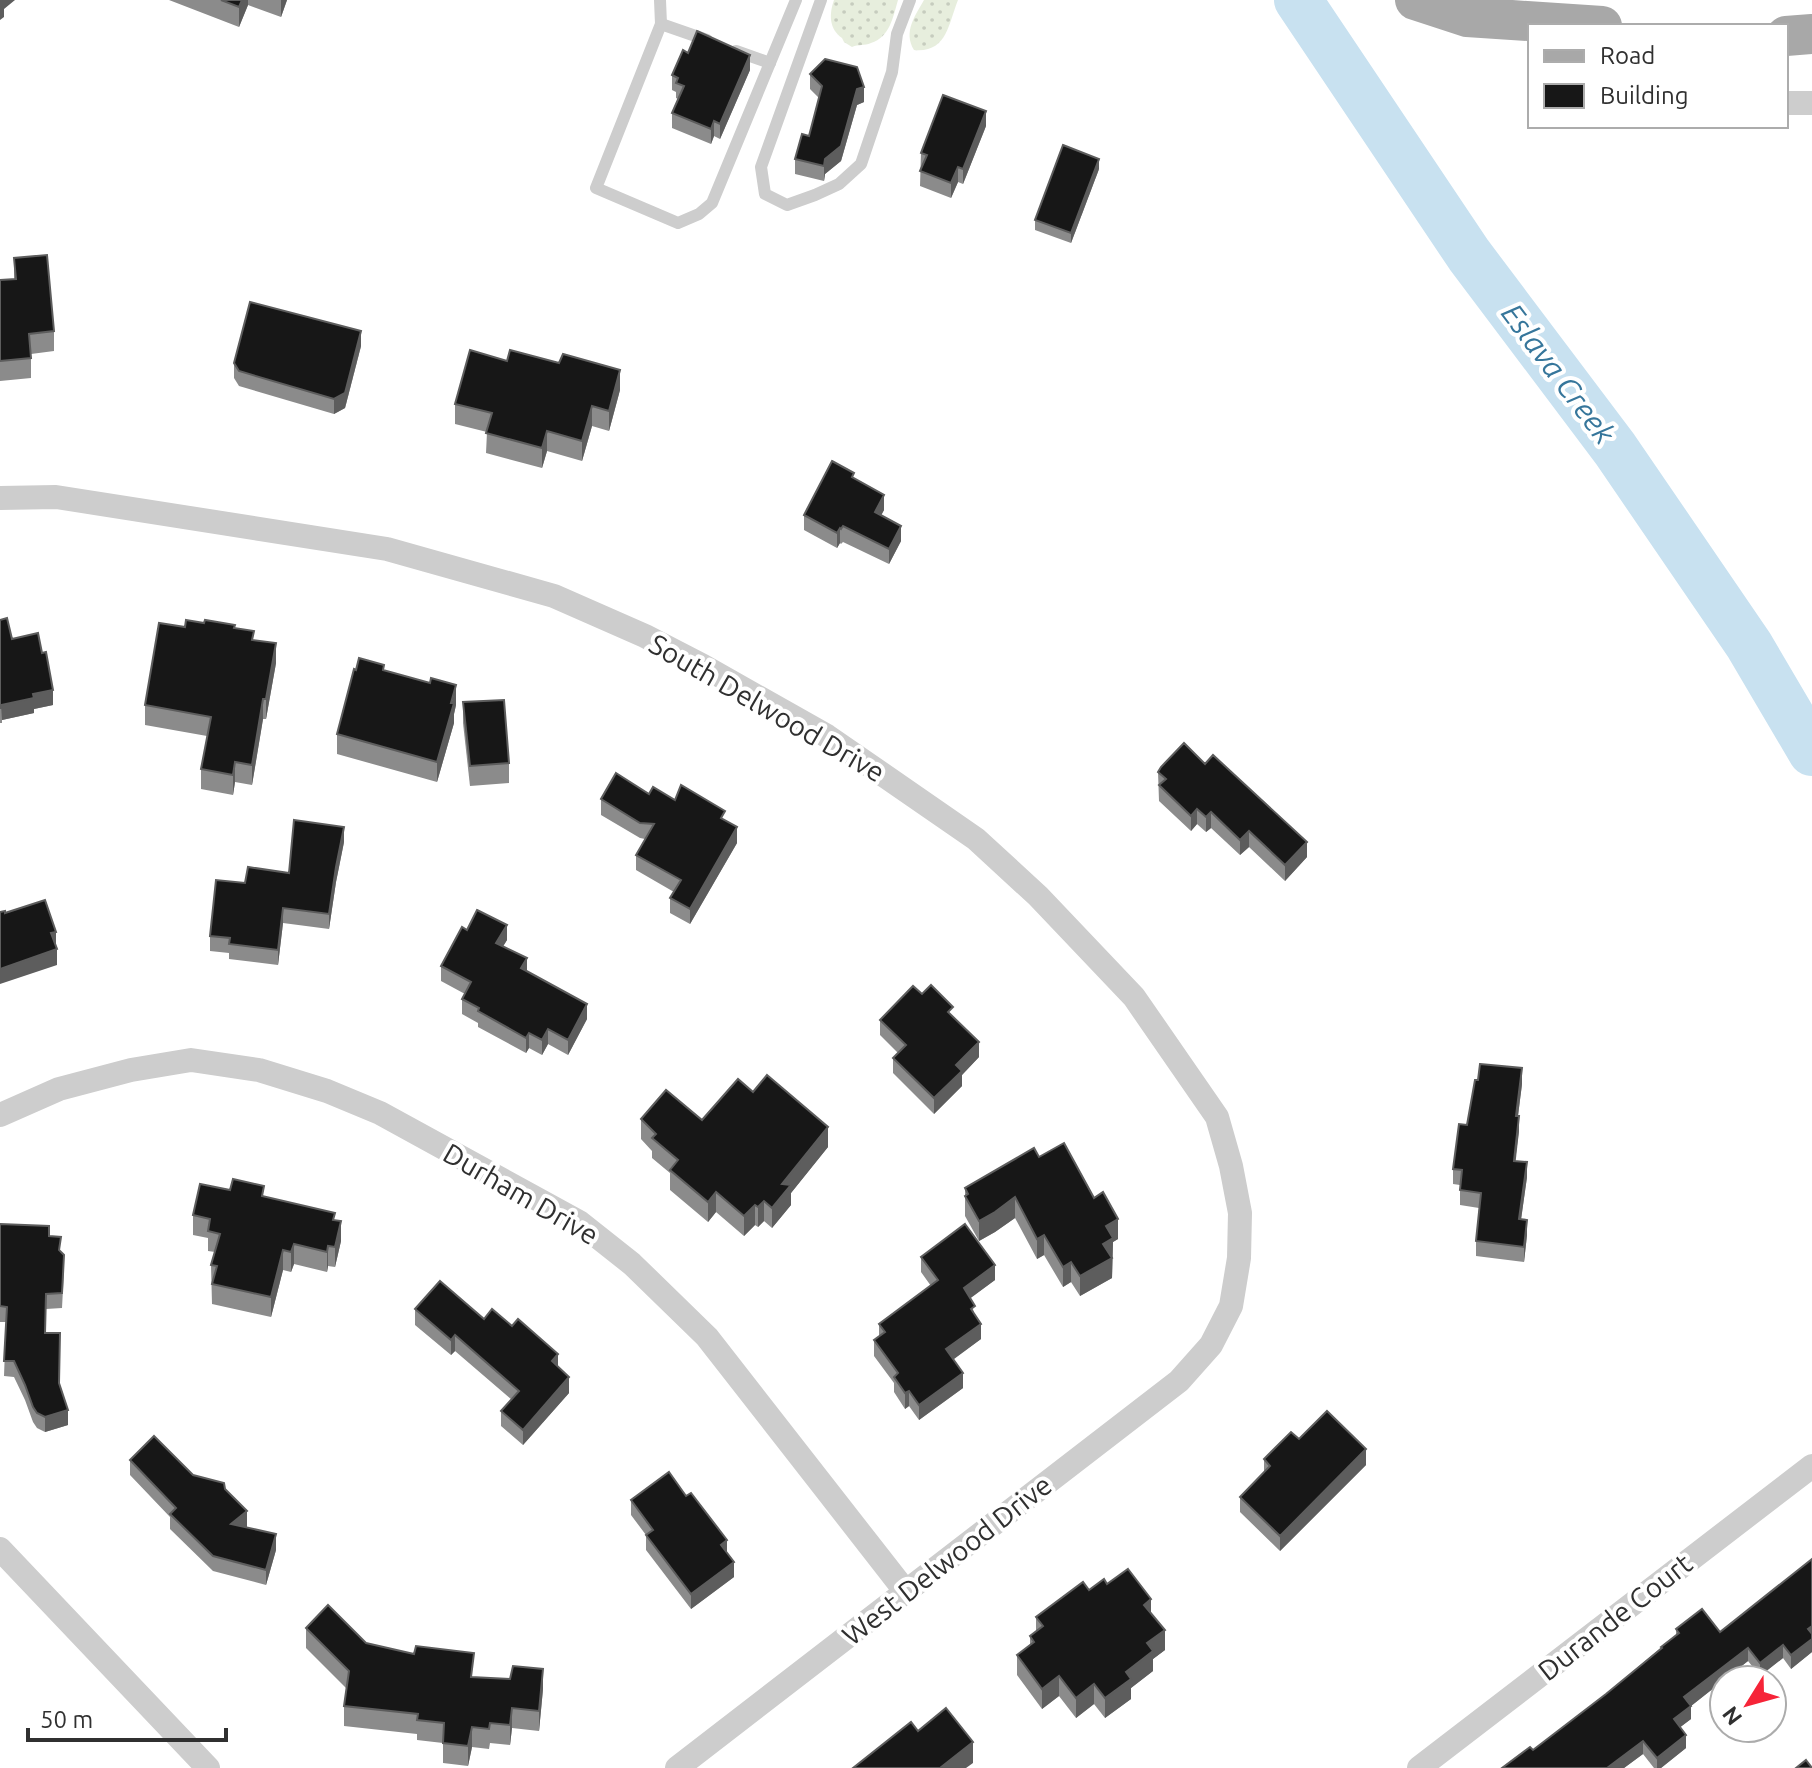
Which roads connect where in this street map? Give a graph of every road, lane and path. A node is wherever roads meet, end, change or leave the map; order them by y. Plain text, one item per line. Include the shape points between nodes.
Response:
1 (660, 0) edge
2 (796, 0) edge
3 (821, 0) edge
4 (910, 0) edge
5 (1415, 0) edge
6 (1600, 0) edge
7 (661, 24) junction
8 (1572, 24) edge
9 (1602, 24) edge
10 (1812, 34) edge
11 (1788, 36) edge
12 (716, 43) edge
13 (729, 48) edge
14 (770, 63) junction
15 (1788, 103) edge
16 (1812, 103) edge
17 (0, 498) edge
18 (0, 1115) edge
19 (1211, 1345) joint
20 (1812, 1466) edge
21 (0, 1549) edge
22 (906, 1592) junction
23 (208, 1768) edge
24 (677, 1768) edge
25 (1419, 1768) edge

1 - 7 lane
2 - 14 lane
3 - 4 lane via 761,167 765,194 787,205 839,184 861,164
5 - 8 main road via 1467,17
6 - 9 street
7 - 12 lane
7 - 14 lane via 596,188 678,223 712,203
10 - 11 main road
13 - 14 lane
15 - 16 street
17 - 19 street, South Delwood Drive via 56,497 387,549 554,596 703,666 878,770 976,839 1038,896 1134,997 1217,1117 1240,1213 1239,1258 1231,1306
18 - 22 street, Durham Drive via 59,1089 191,1060 259,1070 380,1113 579,1222 632,1264 707,1337
19 - 22 street, West Delwood Drive via 1179,1381
20 - 25 street, Durande Court
21 - 23 street
22 - 24 street, West Delwood Drive

